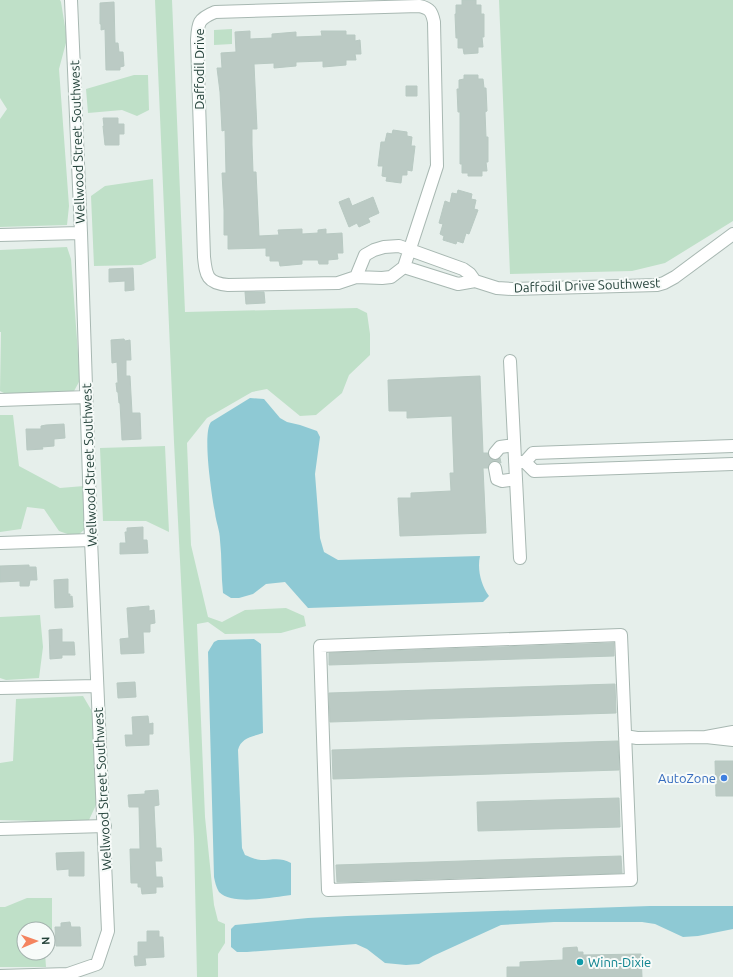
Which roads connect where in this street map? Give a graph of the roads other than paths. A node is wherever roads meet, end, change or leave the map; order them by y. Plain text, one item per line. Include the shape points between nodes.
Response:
1 (71, 0) edge
2 (81, 233) junction
3 (733, 234) edge
4 (0, 235) edge
5 (409, 250) junction
6 (404, 267) junction
7 (356, 277) junction
8 (475, 281) junction
9 (510, 361) dead end
10 (86, 397) junction
11 (0, 400) edge
12 (514, 446) junction
13 (733, 446) edge
14 (495, 453) dead end
15 (520, 462) junction
16 (733, 464) edge
17 (495, 468) dead end
18 (516, 479) junction
19 (91, 540) junction
20 (0, 543) edge
21 (520, 558) dead end
22 (97, 686) junction
23 (0, 688) edge
24 (733, 732) edge
25 (625, 736) junction
26 (706, 737) junction
27 (733, 740) edge
28 (105, 826) junction
29 (0, 829) edge
30 (0, 976) edge

1 - 2 street, Wellwood Street Southwest
2 - 4 street
2 - 10 street, Wellwood Street Southwest
3 - 8 street, Daffodil Drive Southwest via 675,277 657,285 512,289 497,288
5 - 6 street, Daffodil Drive
5 - 7 street via 399,246 384,247 364,255
5 - 7 street, Daffodil Drive via 437,166 432,13 427,8 419,6 215,12 206,16 200,20 196,40 204,257 210,280 228,285 338,283
5 - 8 street, Daffodil Drive Southwest via 463,269
6 - 7 street, Daffodil Drive via 391,277
6 - 8 street, Daffodil Drive Southwest via 458,284
9 - 12 street
10 - 11 street
10 - 19 street, Wellwood Street Southwest
12 - 14 street via 500,447
12 - 15 street
13 - 15 street via 533,453
15 - 16 street via 534,471
15 - 18 street
17 - 18 street via 497,479
18 - 21 street
19 - 20 street
19 - 22 street, Wellwood Street Southwest
22 - 23 street
22 - 28 street, Wellwood Street Southwest
24 - 26 street
25 - 25 street via 621,635 320,646 328,890 630,880
25 - 26 street
26 - 27 street
28 - 29 street
28 - 30 street, Wellwood Street Southwest via 108,931 97,964 68,974

